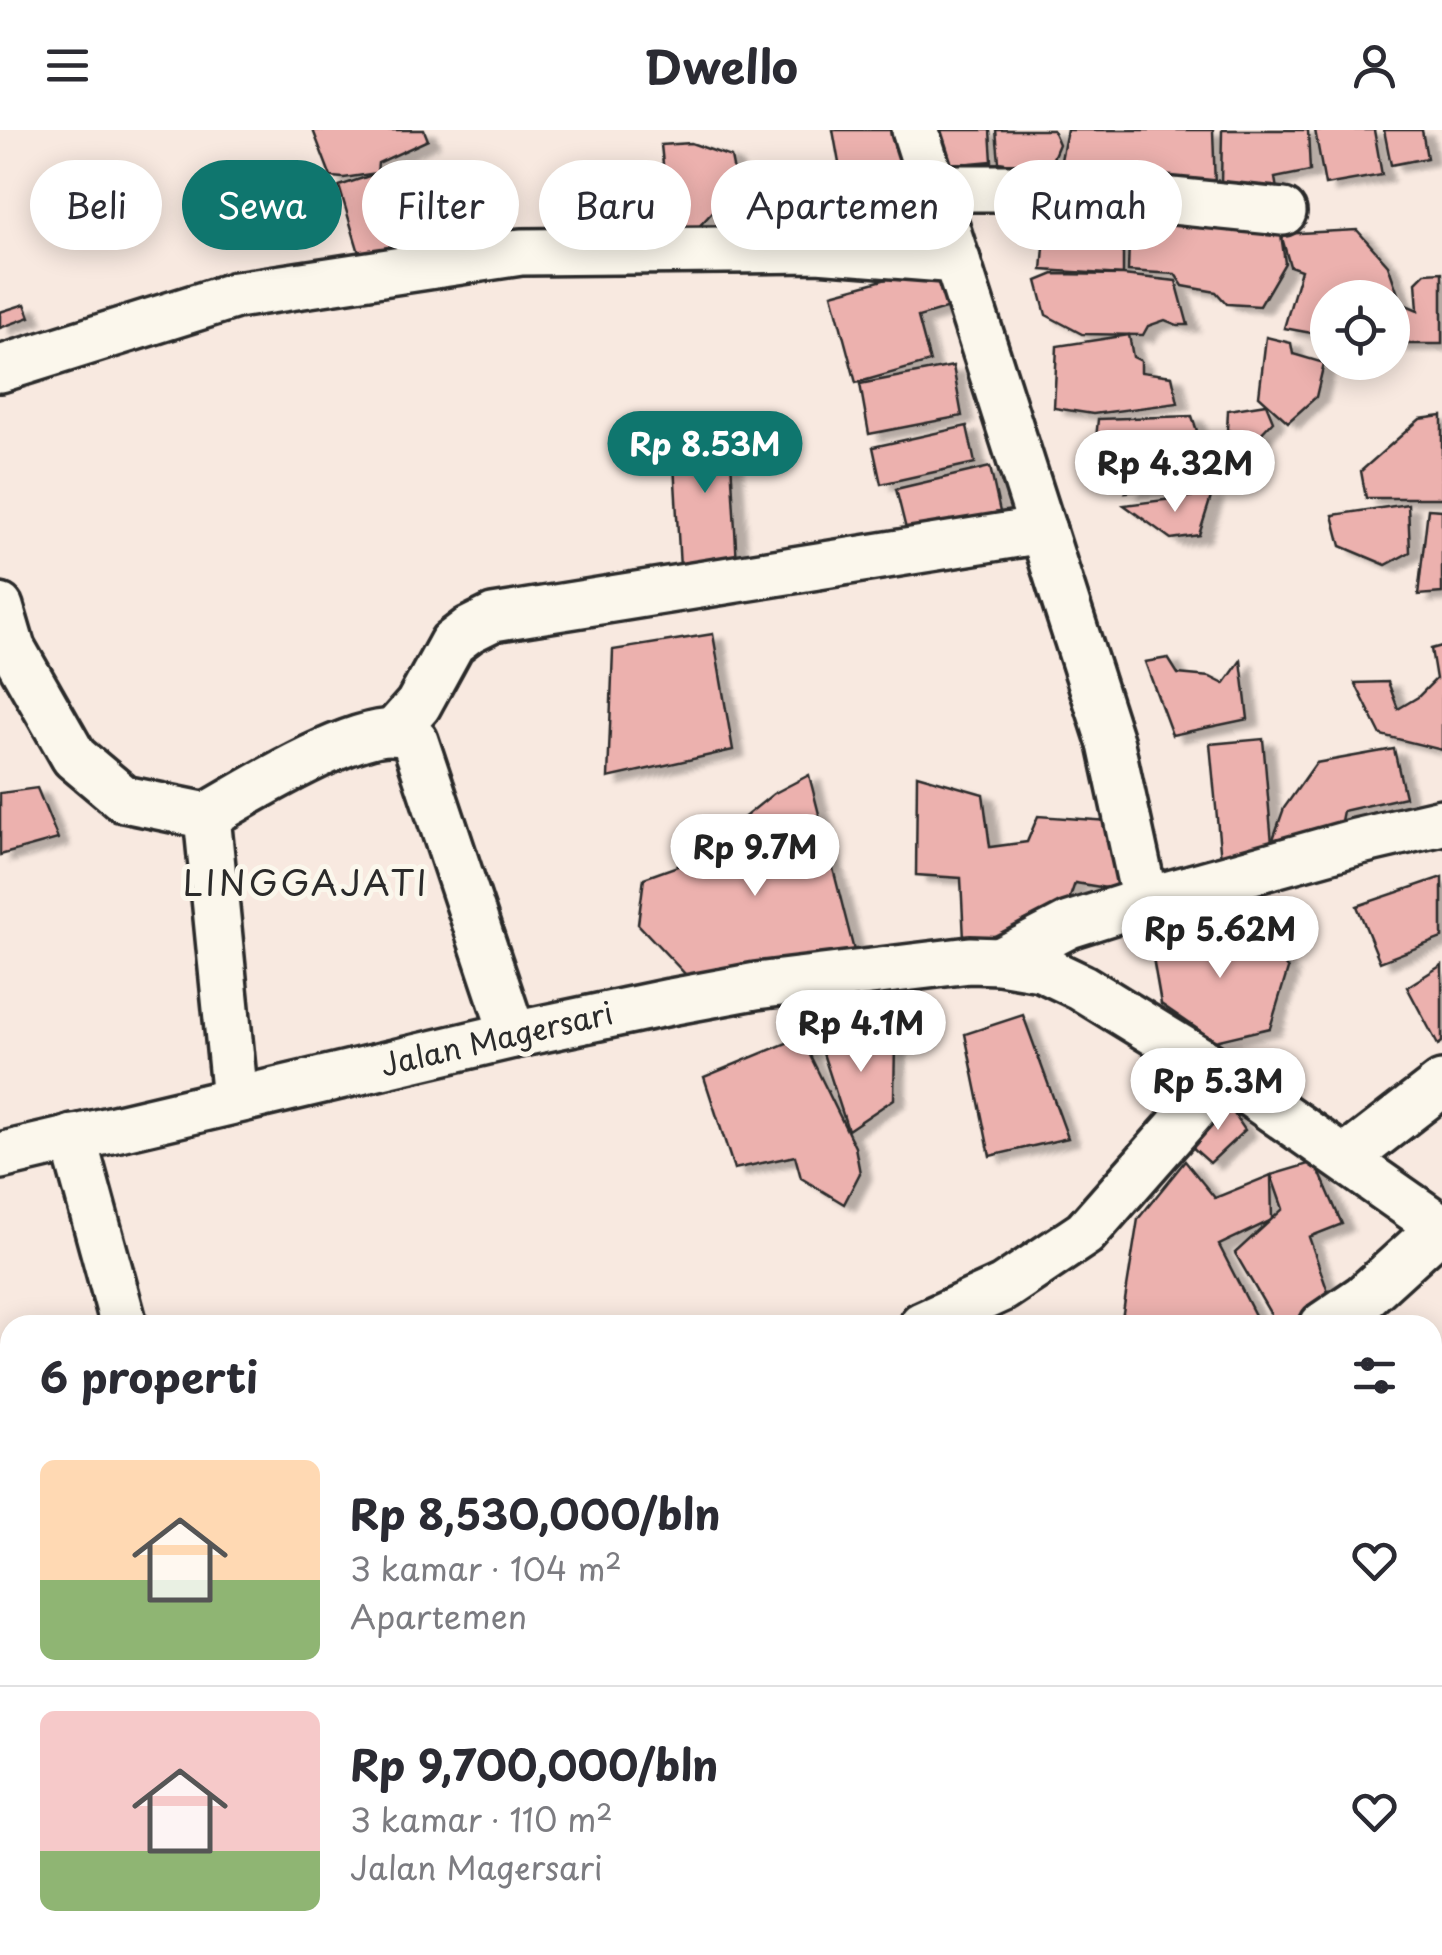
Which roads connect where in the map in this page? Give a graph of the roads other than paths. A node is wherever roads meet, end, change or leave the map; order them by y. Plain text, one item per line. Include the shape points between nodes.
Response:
1 (915, 130) edge
2 (925, 160) edge
3 (974, 188) edge
4 (1283, 212) dead end
5 (954, 250) edge
6 (957, 260) junction
7 (0, 369) edge
8 (1043, 530) junction
9 (0, 607) edge
10 (394, 732) junction
11 (207, 816) junction
12 (1442, 822) edge
13 (1144, 900) junction
14 (1000, 961) junction
15 (514, 1035) junction
16 (1224, 1075) junction
17 (1442, 1084) edge
18 (235, 1100) junction
19 (73, 1138) junction
20 (0, 1156) edge
21 (1345, 1159) junction
22 (1441, 1228) edge
23 (121, 1315) edge
24 (944, 1315) edge
25 (1337, 1315) edge

1 - 2 street
3 - 4 street via 1043,188
5 - 6 street
6 - 7 street via 817,249 522,252 236,296
6 - 8 street
8 - 10 street via 494,618 452,643 418,705
8 - 13 street via 1110,744
9 - 11 street via 12,648 74,756 124,799
10 - 11 street via 361,738 283,771
10 - 15 street via 414,741
11 - 18 street
12 - 13 street
13 - 14 street via 1069,925
14 - 15 street, Jalan Magersari via 756,986
14 - 16 street via 1057,974
15 - 18 street, Jalan Magersari
16 - 21 street
16 - 24 street via 1085,1233 1003,1288
17 - 21 street
18 - 19 street, Jalan Magersari
19 - 20 street, Jalan Magersari
19 - 23 street
21 - 22 street
22 - 25 street

